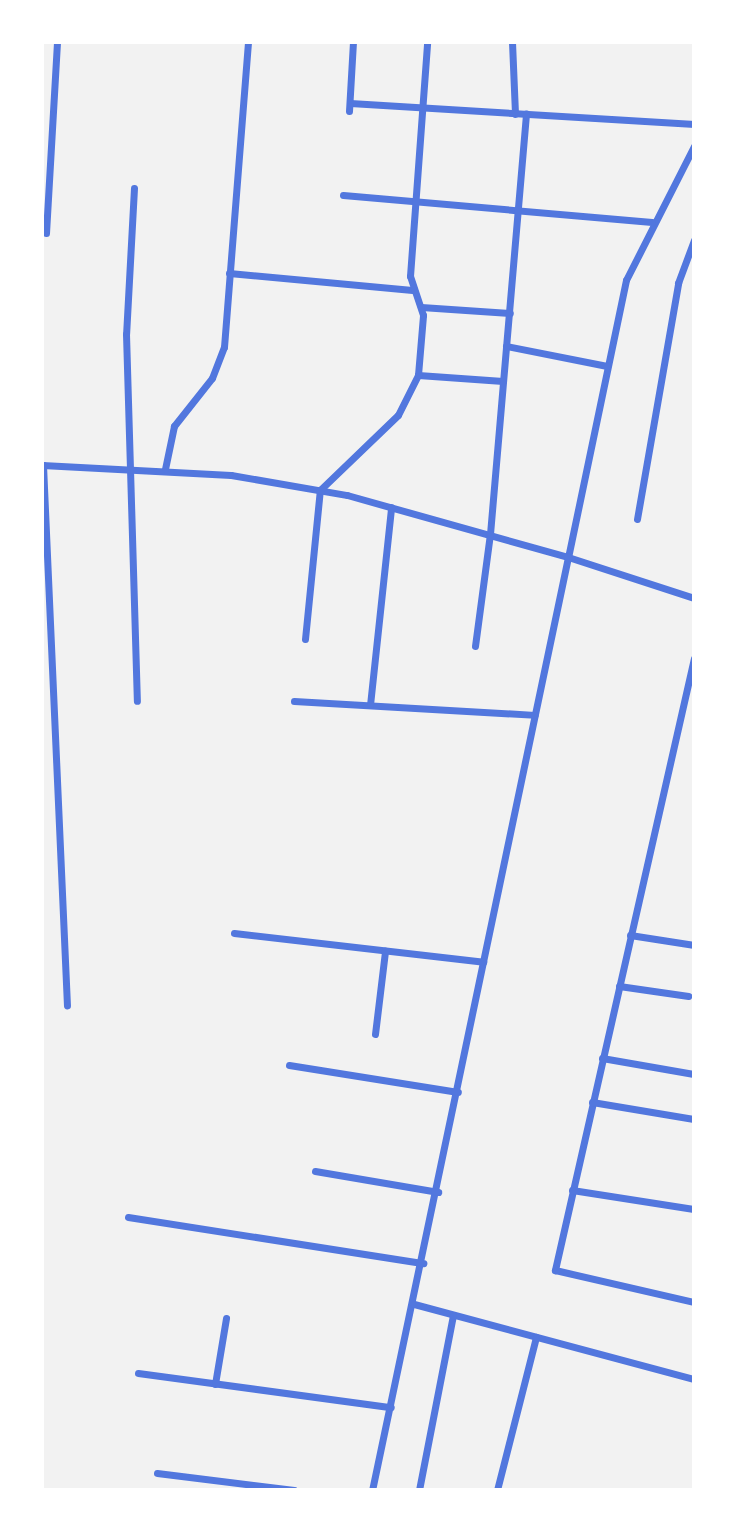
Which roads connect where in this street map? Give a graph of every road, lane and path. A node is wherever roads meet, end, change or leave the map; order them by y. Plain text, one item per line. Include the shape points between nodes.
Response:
1 (57, 42) edge
2 (248, 42) edge
3 (353, 42) edge
4 (427, 42) edge
5 (512, 42) edge
6 (422, 108) junction
7 (515, 114) junction
8 (526, 114) junction
9 (694, 124) edge
10 (694, 146) edge
11 (134, 188) dead end
12 (344, 195) dead end
13 (415, 202) junction
14 (520, 211) junction
15 (652, 222) junction
16 (46, 233) dead end
17 (694, 240) edge
18 (229, 273) junction
19 (412, 290) junction
20 (421, 307) junction
21 (510, 313) junction
22 (506, 346) junction
23 (607, 366) junction
24 (418, 374) junction
25 (503, 382) junction
26 (43, 465) edge
27 (130, 467) junction
28 (164, 469) junction
29 (320, 490) junction
30 (391, 507) junction
31 (637, 519) dead end
32 (490, 534) junction
33 (568, 557) junction
34 (694, 598) edge
35 (305, 639) dead end
36 (475, 646) dead end
37 (694, 658) edge
38 (137, 701) dead end
39 (294, 701) dead end
40 (370, 705) junction
41 (535, 715) junction
42 (234, 933) dead end
43 (630, 935) junction
44 (694, 946) edge
45 (385, 951) junction
46 (483, 962) junction
47 (619, 986) junction
48 (688, 996) dead end
49 (67, 1005) dead end
50 (375, 1034) dead end
51 (602, 1058) junction
52 (289, 1065) dead end
53 (694, 1074) edge
54 (458, 1092) junction
55 (592, 1102) junction
56 (694, 1119) edge
57 (315, 1171) dead end
58 (572, 1190) junction
59 (438, 1192) junction
60 (694, 1209) edge
61 (128, 1217) dead end
62 (423, 1262) junction
63 (694, 1302) edge
64 (414, 1304) junction
65 (453, 1315) junction
66 (226, 1318) dead end
67 (536, 1337) junction
68 (138, 1373) dead end
69 (694, 1379) edge
70 (215, 1384) junction
71 (391, 1407) junction
72 (157, 1473) dead end
73 (293, 1490) edge
74 (372, 1490) edge
75 (419, 1490) edge
76 (498, 1490) edge

1 - 16 street
2 - 18 street
3 - 6 street via 350,107
4 - 6 street
5 - 7 street
6 - 7 street
6 - 13 street
7 - 8 street
8 - 9 street
8 - 14 street
10 - 15 street
11 - 27 street via 126,334
12 - 13 street
13 - 14 street
13 - 19 street
14 - 15 street
14 - 21 street
15 - 23 street via 626,280
17 - 31 street via 678,283
18 - 19 street
18 - 28 street via 219,364 174,426
19 - 20 street
20 - 21 street
20 - 24 street
21 - 22 street
22 - 23 street
22 - 25 street
23 - 33 street
24 - 25 street
24 - 29 street via 398,415
25 - 32 street
26 - 27 street
26 - 49 street
27 - 28 street
27 - 38 street
28 - 29 street
29 - 30 street
29 - 35 street
30 - 32 street
30 - 40 street
32 - 33 street
32 - 36 street
33 - 34 street
33 - 41 street
37 - 43 street
39 - 40 street
40 - 41 street
41 - 46 street
42 - 45 street
43 - 44 street
43 - 47 street
45 - 46 street
45 - 50 street
46 - 54 street
47 - 48 street
47 - 51 street
51 - 53 street
51 - 55 street
52 - 54 street
54 - 59 street
55 - 56 street
55 - 58 street
57 - 59 street
58 - 60 street
58 - 63 street via 555,1267 559,1274
59 - 62 street
61 - 62 street
62 - 64 street
64 - 65 street
64 - 71 street
65 - 67 street
65 - 75 street
66 - 70 street
67 - 69 street
67 - 76 street
68 - 70 street
70 - 71 street
71 - 74 street
72 - 73 street

